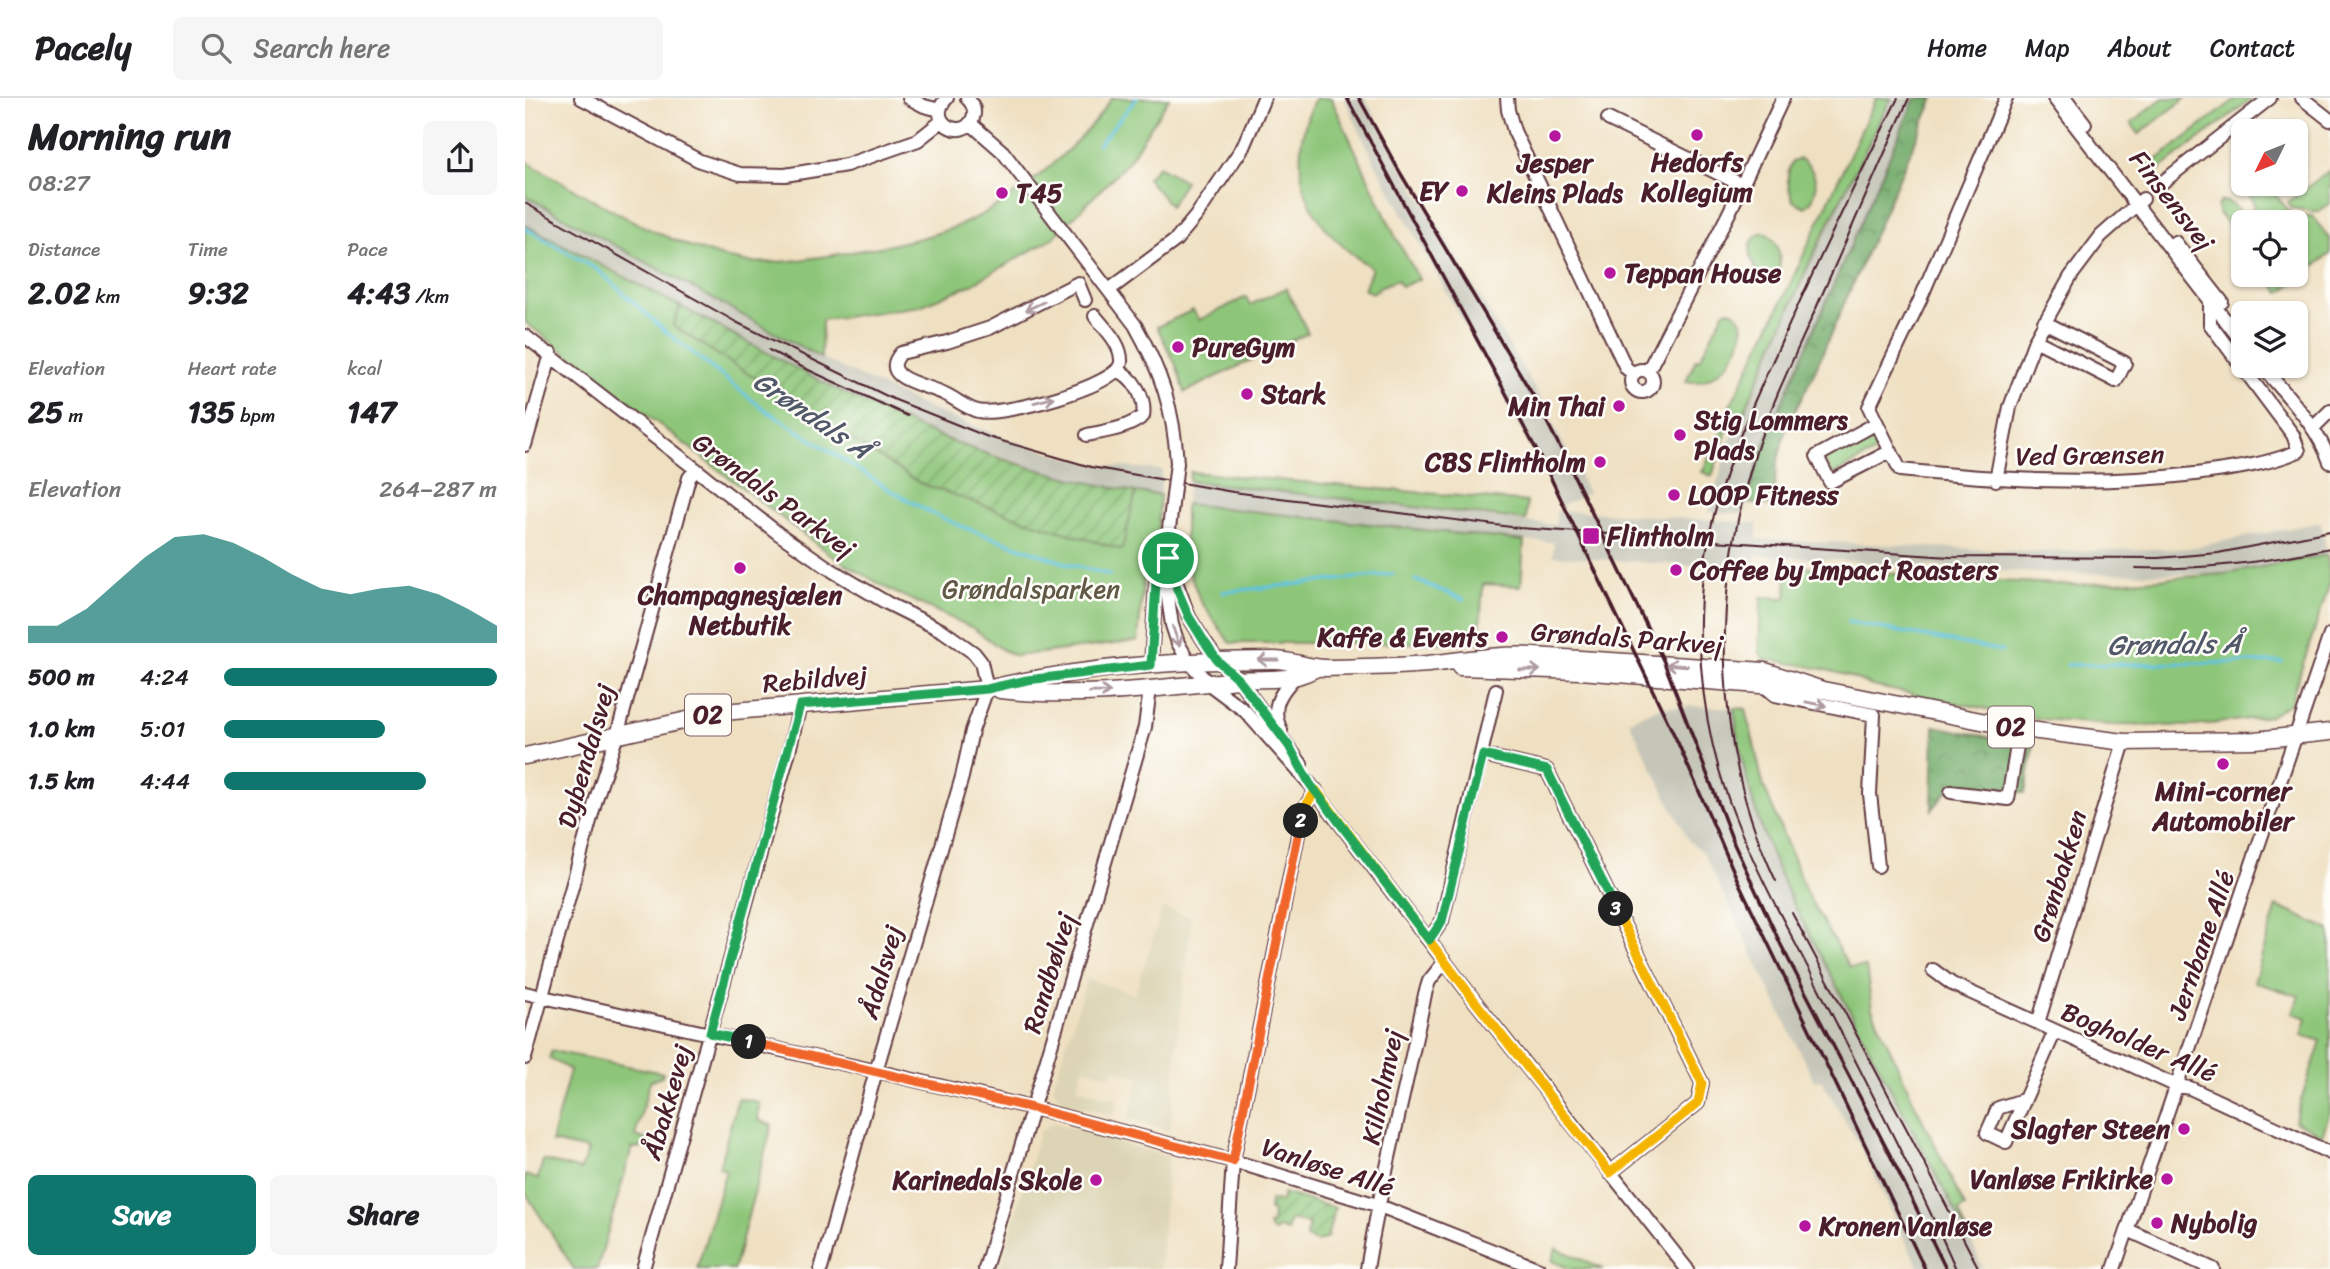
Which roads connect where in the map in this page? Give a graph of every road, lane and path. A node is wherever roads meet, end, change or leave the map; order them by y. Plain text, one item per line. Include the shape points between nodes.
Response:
1 (580, 98) edge
2 (909, 98) edge
3 (947, 98) edge
4 (967, 98) edge
5 (1264, 98) edge
6 (1507, 98) edge
7 (1783, 98) edge
8 (2006, 98) edge
9 (2054, 98) edge
10 (2065, 98) edge
11 (2270, 98) edge
12 (2302, 98) edge
13 (941, 116) junction
14 (1608, 119) dead end
15 (2330, 120) edge
16 (970, 123) junction
17 (1742, 185) junction
18 (2159, 185) dead end
19 (2139, 202) junction
20 (1095, 272) junction
21 (1078, 283) junction
22 (1109, 290) junction
23 (2214, 299) junction
24 (1086, 300) dead end
25 (1095, 316) dead end
26 (2231, 317) edge
27 (2044, 322) junction
28 (2231, 324) edge
29 (525, 335) edge
30 (2035, 340) junction
31 (551, 354) junction
32 (1118, 370) junction
33 (1648, 371) junction
34 (1634, 374) junction
35 (2272, 378) edge
36 (2281, 378) edge
37 (2330, 411) edge
38 (1877, 423) junction
39 (2313, 428) junction
40 (1087, 435) dead end
41 (525, 445) edge
42 (1891, 451) junction
43 (2299, 451) joint
44 (2328, 456) edge
45 (696, 469) junction
46 (1996, 480) junction
47 (1168, 558) junction
48 (2330, 635) edge
49 (1217, 660) junction
50 (1189, 662) junction
51 (1560, 664) junction
52 (1151, 665) junction
53 (1317, 668) junction
54 (1295, 677) junction
55 (1239, 680) junction
56 (1209, 684) junction
57 (1762, 684) junction
58 (987, 689) junction
59 (1150, 689) junction
60 (1496, 690) dead end
61 (1823, 690) junction
62 (800, 705) junction
63 (2330, 732) edge
64 (617, 735) junction
65 (2295, 737) junction
66 (2018, 740) dead end
67 (2124, 742) junction
68 (1289, 746) junction
69 (1483, 755) junction
70 (525, 756) edge
71 (1313, 787) junction
72 (1951, 792) dead end
73 (1878, 866) dead end
74 (1429, 940) junction
75 (1445, 961) junction
76 (1933, 970) dead end
77 (525, 993) edge
78 (541, 996) junction
79 (2038, 1023) junction
80 (2055, 1031) junction
81 (710, 1033) junction
82 (525, 1058) edge
83 (876, 1071) junction
84 (2176, 1086) junction
85 (2023, 1100) dead end
86 (1032, 1108) junction
87 (2330, 1153) edge
88 (1233, 1161) junction
89 (1610, 1173) junction
90 (1377, 1205) junction
91 (2128, 1230) junction
92 (1531, 1268) edge
93 (643, 1269) edge
94 (821, 1269) edge
95 (985, 1269) edge
96 (1226, 1269) edge
97 (1367, 1269) edge
98 (1686, 1269) edge
99 (2114, 1269) edge
100 (2213, 1269) edge

1 - 13 street via 700,161 740,174 785,175 846,165 918,140
2 - 13 street
3 - 13 street
4 - 16 street via 974,111
5 - 22 street via 1243,147 1196,216 1176,240
6 - 34 street via 1514,131 1626,368
7 - 17 street
8 - 38 street, Ved Grænsen via 1869,407
9 - 19 street, Finsensvej
10 - 19 street, Finsensvej
11 - 18 street
12 - 15 street
13 - 16 street via 947,126 956,129
14 - 17 street
16 - 20 street via 1003,152
17 - 33 street
19 - 23 street, Finsensvej
19 - 27 street via 2101,236
20 - 21 street
20 - 22 street
21 - 24 street
21 -> 32 street via 990,328 901,353 896,370 904,380 990,412 1074,392 1101,383
22 - 47 street, bridge via 1135,325 1168,397 1177,464
23 - 26 street, Finsensvej
23 - 28 street, Finsensvej
23 - 43 street, Finsensvej via 2210,324 2293,435
25 - 32 street via 1119,350
27 - 30 street
27 - 30 street via 2125,363 2116,381
29 - 31 street, Grøndals Parkvej
30 - 46 street via 2010,407
31 - 41 street
31 - 45 street, Grøndals Parkvej
32 - 40 street via 1134,383 1145,407 1143,416 1122,428
33 - 34 street
33 - 34 street via 1653,384 1644,392 1632,385
35 - 39 street
36 - 39 street
37 - 39 street
38 - 42 street, Ved Grænsen
38 - 42 street via 1817,456 1830,482
39 - 44 street
42 - 46 street, Ved Grænsen via 1901,470
43 - 46 street, Ved Grænsen via 2256,465 2178,476
45 - 58 street, Grøndals Parkvej via 834,571 967,646 981,662
45 - 64 street, Dybendalsvej via 689,478
47 - 49 street via 1189,617
47 -> 50 street via 1172,625
47 - 52 street via 1156,583
48 - 65 street, Jernbane Allé
49 - 50 main road, Grøndals Parkvej / O2
53 -> 49 main road, Grøndals Parkvej / O2 via 1287,660
49 - 55 street
50 - 52 main road, Grøndals Parkvej / O2
50 - 56 street
51 - 53 main road, Grøndals Parkvej / O2 via 1501,670 1425,664
51 - 57 main road, Grøndals Parkvej / O2
61 -> 51 main road, Grøndals Parkvej / O2 via 1765,671
52 - 58 main road, Grøndals Parkvej / O2
52 - 59 main road
53 - 54 main road, Grøndals Parkvej / O2
54 - 55 main road, Grøndals Parkvej / O2
54 - 68 street via 1278,701 1275,718
55 - 56 main road, Grøndals Parkvej / O2
55 - 68 street
56 - 59 main road, Grøndals Parkvej / O2
56 - 71 street via 1245,711
57 - 61 main road, Grøndals Parkvej / O2
57 -> 73 street, Grøndals Parkvej via 1775,695 1874,715 1870,794
58 -> 59 main road, Grøndals Parkvej / O2 via 1028,694
58 - 62 main road, Rebildvej / O2
58 - 83 street, Ådalsvej
59 - 86 street, Randbølvej via 1145,727
60 - 69 street
61 - 67 main road, Grøndals Parkvej / O2 via 2022,729
62 - 64 main road, Rebildvej / O2 via 723,712
62 - 81 street, Åbakkevej
63 - 65 main road, Grøndals Parkvej / O2
64 - 70 main road, Rebildvej / O2
64 - 78 street, Dybendalsvej
65 - 67 main road, Grøndals Parkvej / O2
65 - 84 street, Jernbane Allé
66 - 72 street via 2008,799
67 - 79 street, Grønbakken
68 - 71 street
69 - 74 street via 1442,921
69 - 89 street via 1547,770 1702,1083 1698,1103
71 - 74 street
71 - 88 street via 1303,810
74 - 75 street
75 - 89 street
75 - 90 street, Kilholmvej via 1425,994
76 - 79 street, Bogholder Allé via 1952,984
77 - 78 street, Vanløse Allé
78 - 81 street, Vanløse Allé
78 - 82 street, Dybendalsvej
79 - 80 street, Bogholder Allé
80 - 84 street, Bogholder Allé
80 - 85 street
81 - 83 street, Vanløse Allé
81 - 93 street, Åbakkevej
83 - 86 street, Vanløse Allé
83 - 94 street, Ådalsvej
84 - 87 street, Bogholder Allé
84 - 91 street, Jernbane Allé
86 - 88 street, Vanløse Allé
86 - 95 street, Randbølvej
88 - 90 street, Vanløse Allé
88 - 96 street
89 - 98 street
90 - 92 street, Vanløse Allé
90 - 97 street, Kilholmvej
91 - 99 street, Jernbane Allé
91 - 100 street

